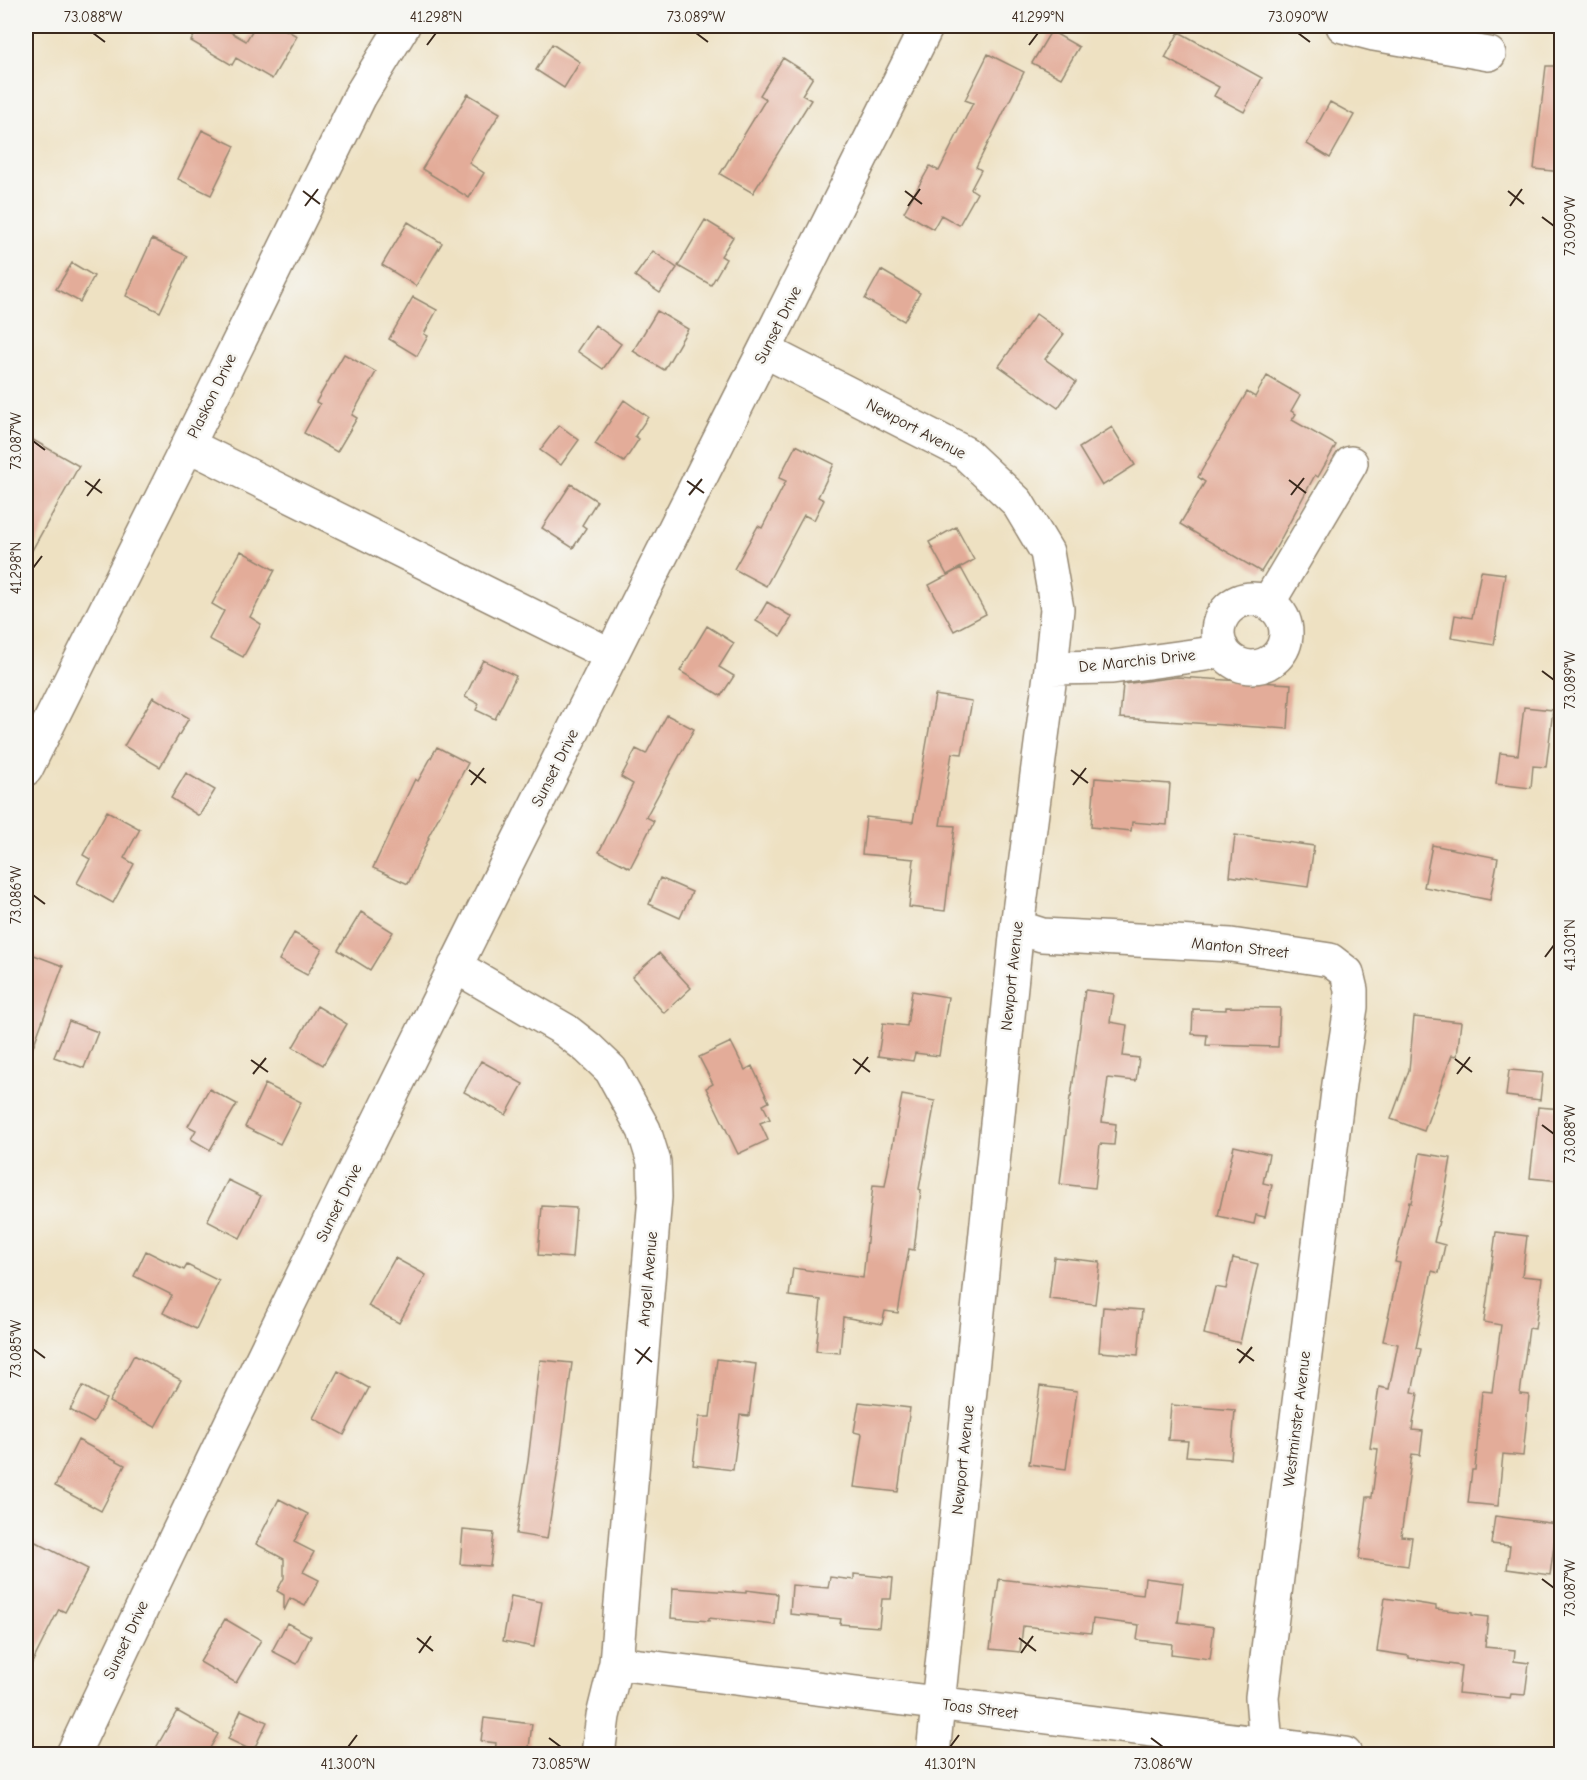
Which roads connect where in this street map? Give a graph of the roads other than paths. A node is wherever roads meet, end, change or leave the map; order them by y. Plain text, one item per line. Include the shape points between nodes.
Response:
1 (403, 26) edge
2 (927, 26) edge
3 (1343, 26) edge
4 (1489, 54) dead end
5 (765, 351) junction
6 (188, 446) junction
7 (1351, 463) dead end
8 (1268, 603) junction
9 (1222, 648) junction
10 (611, 655) junction
11 (1051, 668) junction
12 (26, 769) edge
13 (1017, 927) junction
14 (455, 966) junction
15 (1339, 1084) joint
16 (616, 1663) junction
17 (939, 1704) junction
18 (1266, 1749) edge
19 (73, 1755) edge
20 (598, 1755) edge
21 (933, 1755) edge
22 (1345, 1755) edge

1 - 6 street, Plaskon Drive via 360,96
2 - 5 street, Sunset Drive
3 - 4 street
5 - 10 street, Sunset Drive
5 - 11 street, Newport Avenue via 965,453 1017,502 1047,552 1057,609
6 - 10 street
6 - 12 street, Plaskon Drive
7 - 8 street
8 - 9 street via 1250,600 1229,609 1219,628
8 - 9 street via 1279,613 1286,628 1286,639 1275,658 1261,666 1244,666 1230,659
9 - 11 street, De Marchis Drive via 1206,654 1112,666
10 - 14 street, Sunset Drive
11 - 13 street, Newport Avenue
13 - 15 street, Manton Street via 1042,935 1231,945 1330,960 1347,973 1351,990
13 - 17 street, Newport Avenue
14 - 16 street, Angell Avenue via 565,1030 611,1070 644,1130 654,1162 655,1197
14 - 19 street, Sunset Drive via 180,1526
15 - 18 street, Westminster Avenue via 1262,1697
16 - 17 street, Toas Street
16 - 20 street, Angell Avenue
17 - 18 street, Toas Street
17 - 21 street, Newport Avenue
18 - 22 street, Toas Street

